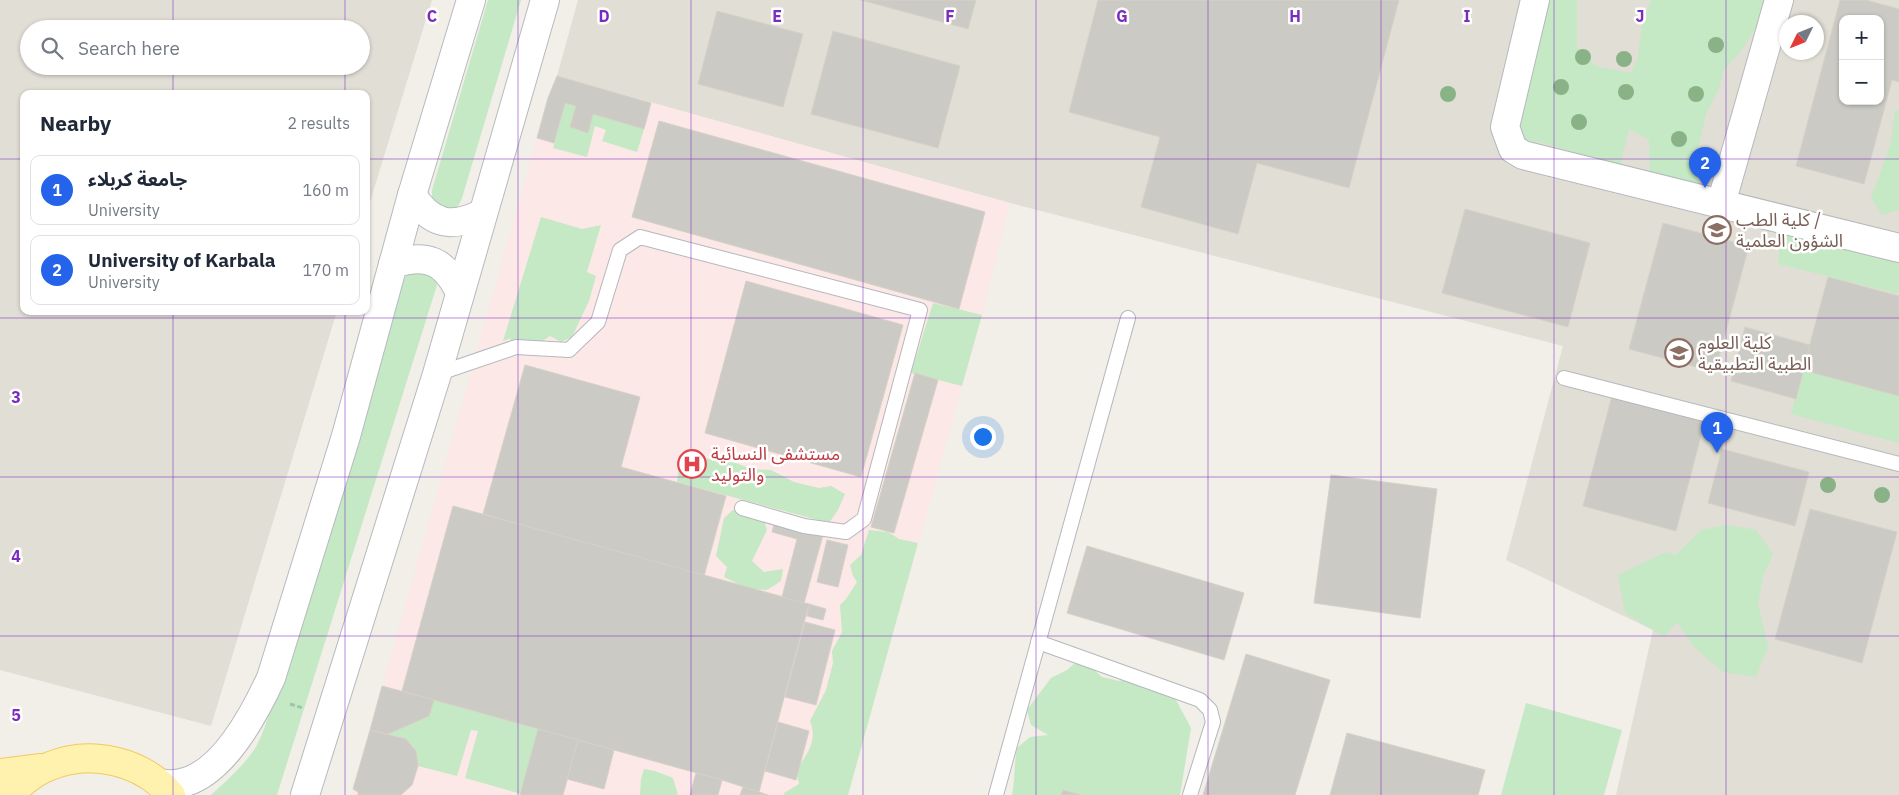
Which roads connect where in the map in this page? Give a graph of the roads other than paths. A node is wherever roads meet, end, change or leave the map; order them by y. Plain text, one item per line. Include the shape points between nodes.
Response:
1 (471, 0) edge
2 (545, 0) edge
3 (1535, 0) edge
4 (1779, 0) edge
5 (412, 195) junction
6 (1721, 204) junction
7 (483, 213) junction
8 (1899, 248) edge
9 (393, 264) junction
10 (460, 293) junction
11 (1128, 318) dead end
12 (436, 374) junction
13 (1564, 378) dead end
14 (1899, 464) edge
15 (742, 508) dead end
16 (1038, 642) junction
17 (50, 766) junction
18 (0, 772) edge
19 (165, 789) edge
20 (9, 795) edge
21 (305, 795) edge
22 (996, 795) edge
23 (1190, 795) edge

1 - 5 main road
2 - 7 main road
3 - 6 main road via 1505,128 1513,148 1523,155
4 - 6 main road
5 - 7 main road via 421,209 435,219 451,223 468,221
5 - 9 main road
6 - 8 main road
7 - 10 main road
9 - 10 main road via 408,259 425,259 441,266 453,278
9 - 19 main road via 337,464 271,678 258,707 236,741 207,770
10 - 12 main road
11 - 16 lane
12 - 15 lane via 516,347 569,350 598,322 620,250 640,237 920,310 864,519 846,532 804,526
12 - 21 main road
13 - 14 lane
16 - 22 lane
16 - 23 lane via 1200,700 1210,710 1213,722
17 - 18 main road
17 - 19 main road via 74,759 113,761 137,769
17 - 20 main road via 20,784

